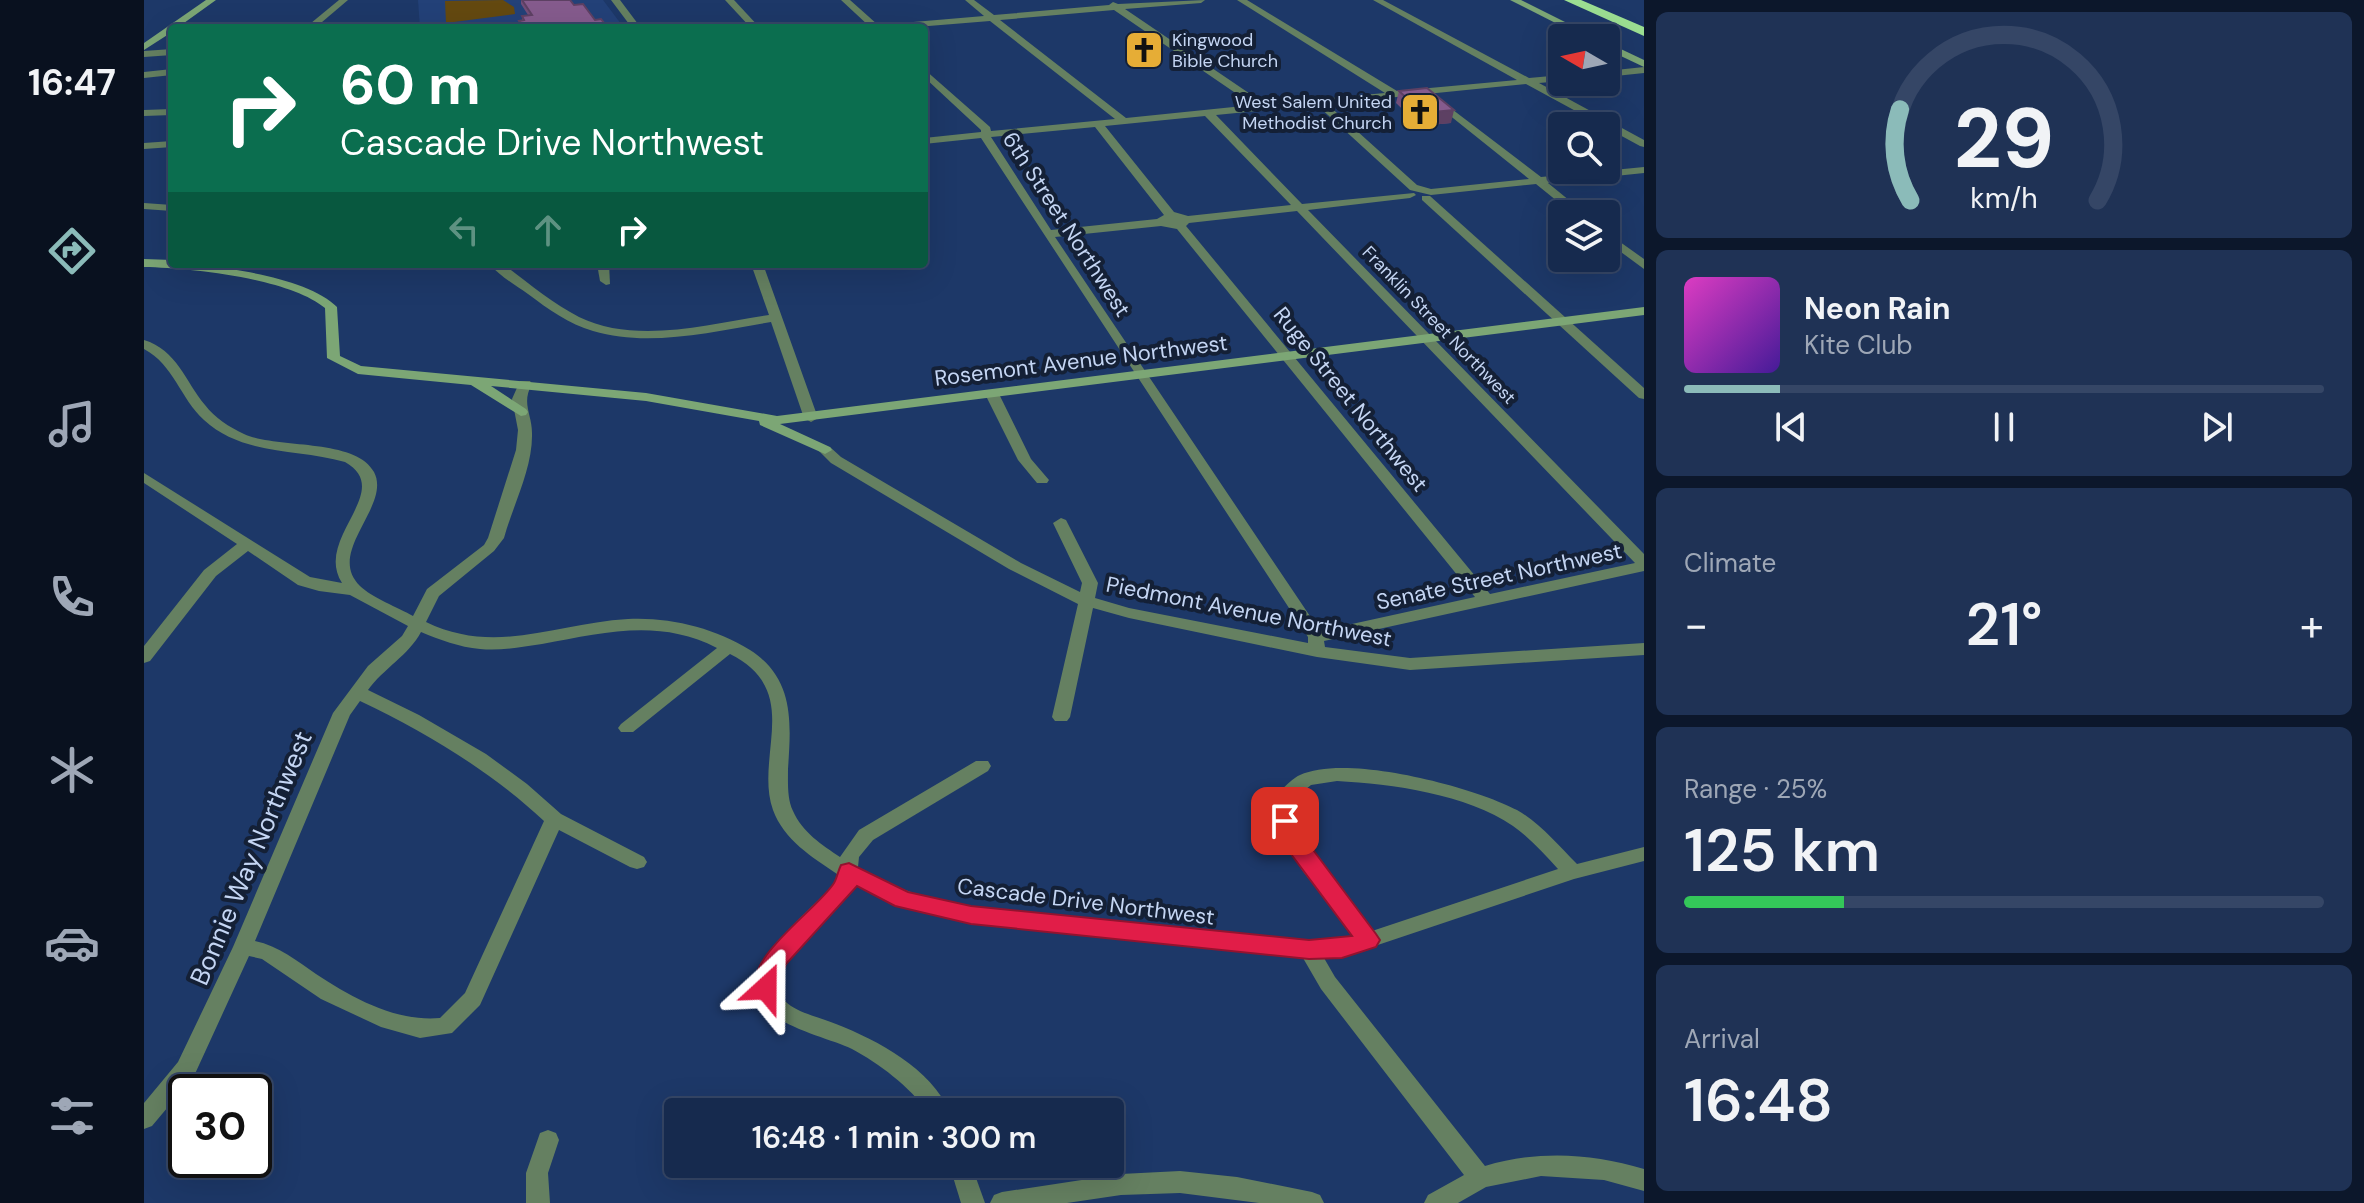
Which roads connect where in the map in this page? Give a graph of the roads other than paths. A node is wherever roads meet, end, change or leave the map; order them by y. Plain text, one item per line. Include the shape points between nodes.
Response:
1 (212, 0) edge
2 (344, 0) edge
3 (615, 0) edge
4 (729, 0) edge
5 (845, 0) edge
6 (969, 0) edge
7 (1105, 0) edge
8 (1201, 0) edge
9 (1241, 0) edge
10 (1377, 0) edge
11 (1514, 0) edge
12 (1570, 0) edge
13 (1591, 0) edge
14 (1116, 7) junction
15 (992, 18) junction
16 (1644, 22) edge
17 (177, 24) edge
18 (314, 24) edge
19 (634, 24) edge
20 (752, 24) edge
21 (870, 24) edge
22 (921, 24) edge
23 (1563, 24) edge
24 (168, 30) edge
25 (1644, 35) edge
26 (144, 47) edge
27 (168, 52) edge
28 (1620, 52) edge
29 (144, 54) edge
30 (1644, 64) edge
31 (1644, 70) edge
32 (168, 72) edge
33 (1620, 73) edge
34 (144, 75) edge
35 (928, 76) edge
36 (1548, 80) edge
37 (1528, 82) junction
38 (1426, 92) junction
39 (1396, 95) junction
40 (1319, 102) junction
41 (1262, 107) junction
42 (168, 112) edge
43 (144, 113) edge
44 (1208, 113) junction
45 (1124, 121) junction
46 (1098, 124) junction
47 (986, 135) junction
48 (928, 141) edge
49 (168, 144) edge
50 (1644, 144) edge
51 (144, 146) edge
52 (1644, 170) edge
53 (1539, 181) junction
54 (1412, 192) junction
55 (1428, 195) junction
56 (1563, 200) edge
57 (146, 206) edge
58 (1300, 207) junction
59 (168, 208) edge
60 (1175, 220) junction
61 (1048, 234) junction
62 (1620, 246) edge
63 (144, 263) edge
64 (168, 264) edge
65 (1644, 265) edge
66 (216, 268) edge
67 (501, 268) edge
68 (604, 268) edge
69 (758, 268) edge
70 (606, 281) dead end
71 (1644, 311) edge
72 (776, 318) junction
73 (1563, 321) junction
74 (1425, 338) junction
75 (144, 344) edge
76 (1287, 356) junction
77 (1142, 374) junction
78 (452, 378) junction
79 (525, 384) junction
80 (992, 394) junction
81 (1644, 395) edge
82 (521, 412) junction
83 (811, 418) junction
84 (758, 419) junction
85 (825, 450) junction
86 (144, 477) edge
87 (1042, 480) dead end
88 (1061, 523) dead end
89 (246, 545) junction
90 (1644, 565) edge
91 (354, 589) junction
92 (1085, 601) junction
93 (1487, 601) junction
94 (416, 625) junction
95 (1317, 644) junction
96 (730, 646) junction
97 (1644, 649) edge
98 (144, 657) edge
99 (357, 692) junction
100 (1061, 717) dead end
101 (627, 728) dead end
102 (982, 766) dead end
103 (554, 819) junction
104 (1644, 854) edge
105 (637, 862) dead end
106 (849, 871) junction
107 (1573, 872) junction
108 (1368, 940) junction
109 (243, 947) junction
110 (1309, 950) junction
111 (930, 1098) edge
112 (144, 1119) edge
113 (548, 1140) dead end
114 (1643, 1177) edge
115 (965, 1178) edge
116 (1480, 1178) junction
117 (538, 1203) edge
118 (973, 1203) edge
119 (1002, 1203) edge
120 (1312, 1203) edge
121 (1436, 1203) edge

1 - 17 street
2 - 18 street
3 - 19 street
4 - 20 street
5 - 21 street
6 - 15 street
7 - 14 street
8 - 14 street
9 - 39 street
10 - 37 street
11 - 23 street
12 - 25 highway
13 - 16 highway
14 - 15 street
14 - 41 street
15 - 22 street
15 - 45 street
24 - 26 street
27 - 29 street
28 - 30 street
31 - 33 street
32 - 34 street
35 - 47 street, 6th Street Northwest via 986,129
36 - 37 street
37 - 38 street
37 - 50 street
38 - 39 street
38 - 53 street
39 - 40 street
40 - 41 street
40 - 54 street
41 - 44 street
42 - 43 street
44 - 45 street
44 - 58 street, Franklin Street Northwest
45 - 46 street
46 - 47 street
46 - 60 street, Ruge Street Northwest
47 - 48 street
47 - 61 street, 6th Street Northwest
49 - 51 street
52 - 53 street
53 - 55 street
53 - 56 street
54 - 55 street
54 - 58 street
55 - 73 street
57 - 59 street
58 - 60 street
58 - 74 street, Franklin Street Northwest
60 - 61 street
60 - 76 street, Ruge Street Northwest
61 - 77 street, 6th Street Northwest
62 - 65 street
63 - 64 street
66 - 78 street via 326,300 333,319 332,352 347,367
67 - 72 street via 577,320 611,331 650,333
68 - 70 street
69 - 72 street
71 - 73 street, Rosemont Avenue Northwest
72 - 83 street
73 - 74 street, Rosemont Avenue Northwest
73 - 81 street
74 - 76 street, Rosemont Avenue Northwest
74 - 90 street, Franklin Street Northwest
75 - 91 street via 173,365 192,398 229,432 271,447 342,455 364,467 370,477 368,491 343,556 344,575
76 - 77 street, Rosemont Avenue Northwest
76 - 93 street, Ruge Street Northwest
77 - 80 street, Rosemont Avenue Northwest
77 - 95 street, 6th Street Northwest
78 - 79 street
78 - 82 street via 492,391
79 - 82 street via 518,395
79 - 84 street, Rosemont Avenue Northwest via 685,402
80 - 83 street, Rosemont Avenue Northwest
80 - 87 street via 1025,460
82 - 94 street via 525,437 496,538 433,593
83 - 84 street, Rosemont Avenue Northwest
83 - 85 street
84 - 85 street
85 - 92 street, Piedmont Avenue Northwest via 1015,566
86 - 89 street
88 - 92 street via 1090,583
89 - 91 street via 313,586
89 - 98 street via 210,573
90 - 93 street, Senate Street Northwest
91 - 94 street, Cascade Drive Northwest
92 - 95 street, Piedmont Avenue Northwest via 1181,625
92 - 100 street
93 - 95 street, Senate Street Northwest
94 - 96 street, Cascade Drive Northwest via 467,643 499,644 604,626 657,625 703,633
94 - 99 street, Bonnie Way Northwest
95 - 97 street, Piedmont Avenue Northwest via 1375,661 1440,665
96 - 101 street
96 - 106 street, Cascade Drive Northwest via 766,675 781,700 785,723 780,810 795,833
99 - 103 street via 480,759
99 - 109 street, Bonnie Way Northwest via 342,713
102 - 106 street via 866,835 850,855
103 - 105 street
103 - 109 street via 473,999 445,1027 420,1029 388,1021 328,993 267,952
104 - 107 street, Cascade Drive Northwest
106 - 110 street, Cascade Drive Northwest via 903,900 971,915
106 - 111 street via 845,886 778,957 767,979 769,998 783,1012 860,1043
107 - 108 street, Cascade Drive Northwest
107 - 108 street via 1510,815 1457,792 1359,775 1299,781 1284,804 1285,821 1296,844
108 - 110 street, Cascade Drive Northwest via 1342,949
109 - 112 street, Bonnie Way Northwest via 186,1069
110 - 116 street via 1328,983
113 - 117 street via 537,1173
114 - 116 street via 1547,1163
115 - 118 street
116 - 121 street
119 - 120 street via 1162,1181 1219,1185

